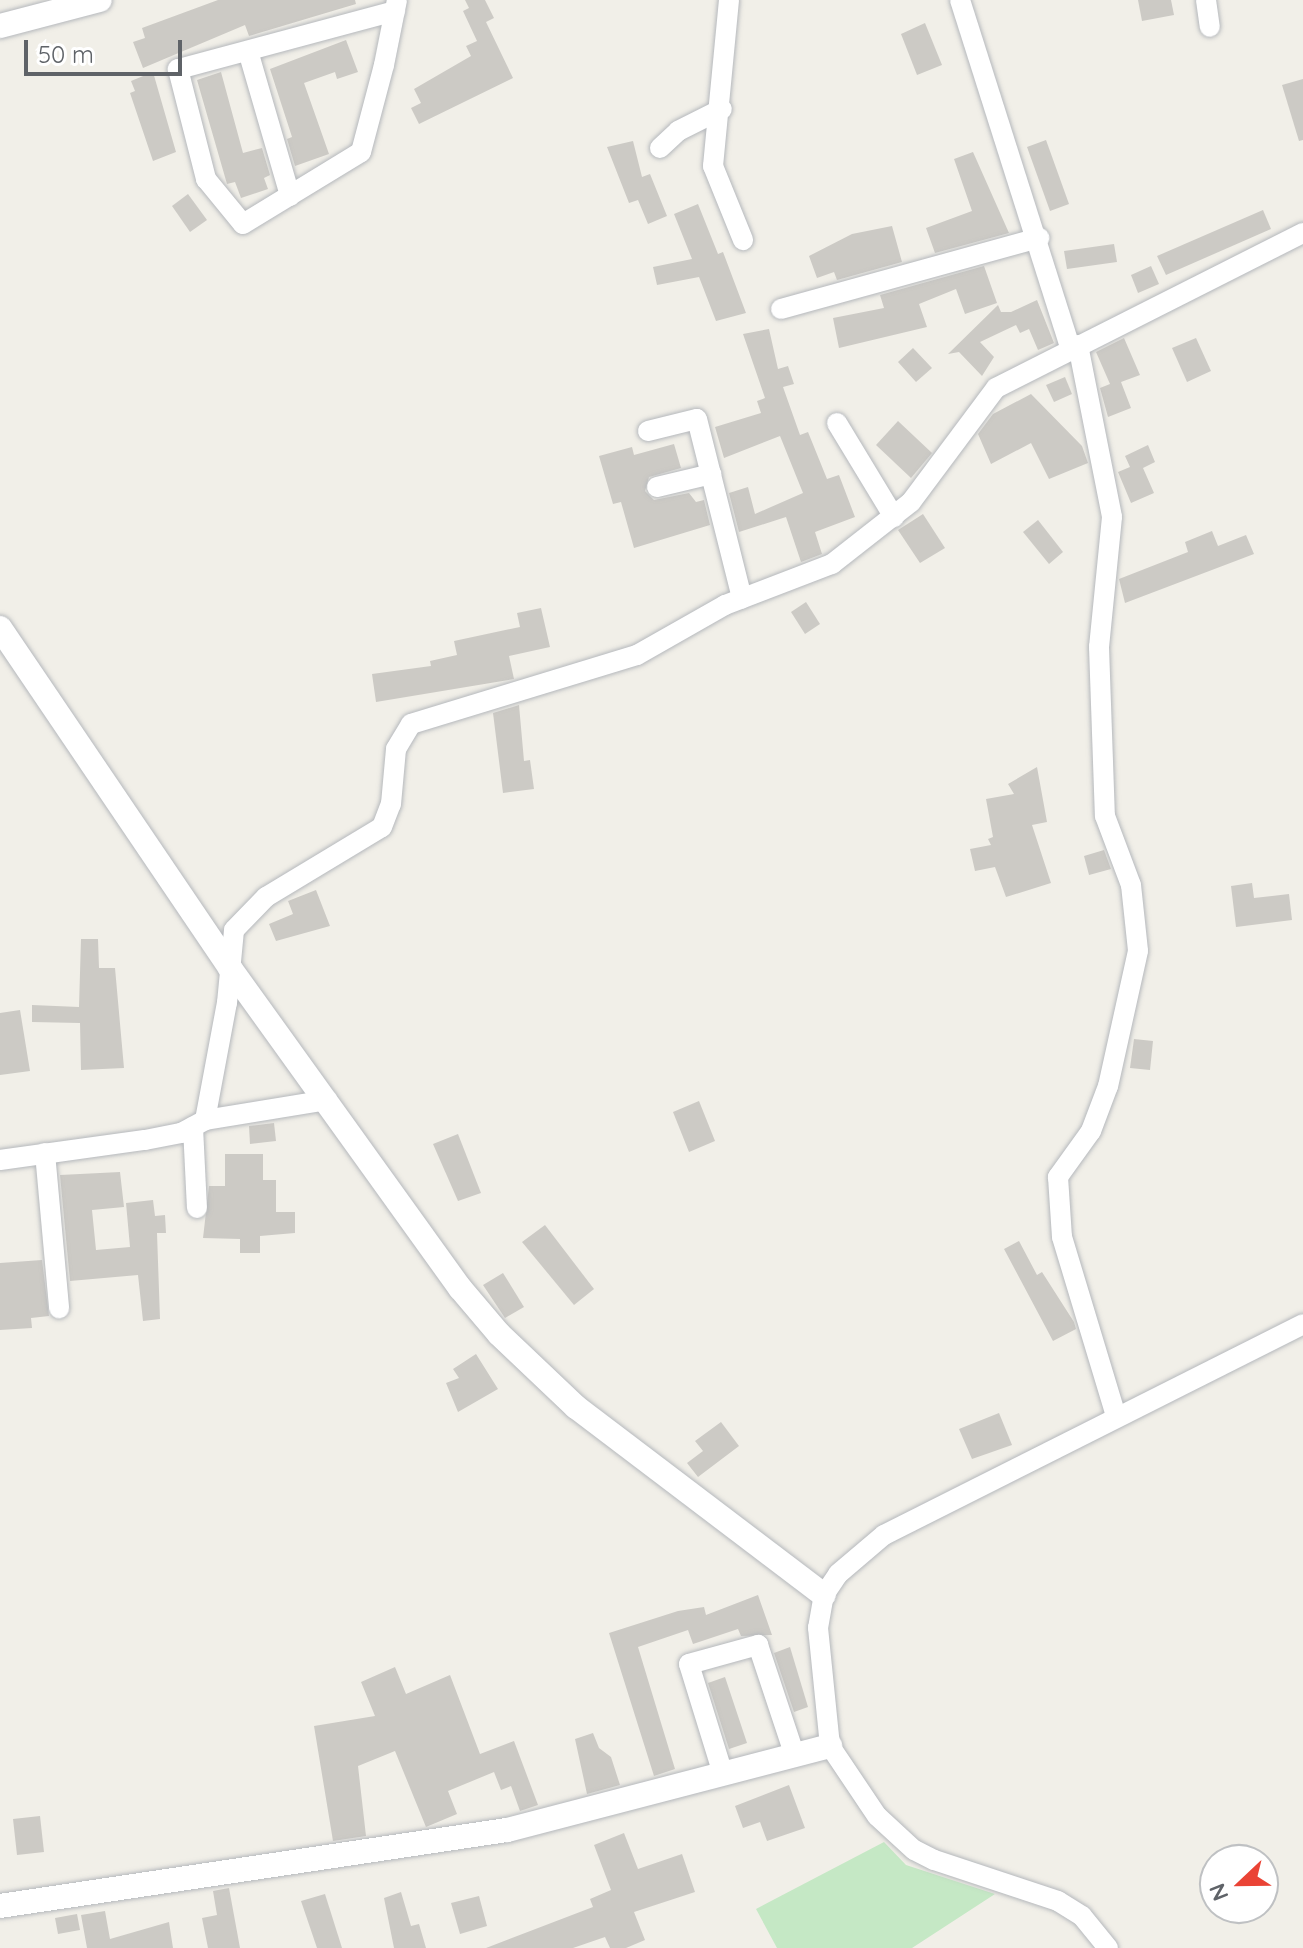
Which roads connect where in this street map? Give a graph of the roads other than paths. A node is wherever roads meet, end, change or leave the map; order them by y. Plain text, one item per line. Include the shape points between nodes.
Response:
1 (100, 0) edge
2 (729, 0) edge
3 (960, 0) edge
4 (1206, 0) edge
5 (396, 6) edge
6 (0, 26) edge
7 (1210, 27) dead end
8 (248, 51) junction
9 (722, 109) junction
10 (660, 148) dead end
11 (290, 196) junction
12 (1303, 233) edge
13 (1039, 238) junction
14 (743, 240) dead end
15 (781, 309) dead end
16 (1074, 347) junction
17 (837, 423) dead end
18 (648, 431) dead end
19 (711, 474) junction
20 (657, 487) dead end
21 (894, 517) junction
22 (742, 598) junction
23 (0, 628) edge
24 (230, 968) junction
25 (327, 1100) junction
26 (199, 1124) junction
27 (45, 1153) junction
28 (0, 1160) edge
29 (197, 1208) dead end
30 (59, 1308) dead end
31 (1303, 1324) edge
32 (1116, 1416) junction
33 (824, 1595) junction
34 (830, 1746) junction
35 (795, 1756) junction
36 (723, 1774) junction
37 (0, 1906) edge
38 (1108, 1948) edge

1 - 6 street
2 - 9 street
3 - 13 street
4 - 7 street
5 - 8 street
5 - 11 street via 361,152
8 - 11 street
8 - 11 street via 178,69 206,179 243,224
9 - 10 street via 678,131
9 - 14 street via 713,166
12 - 16 street
13 - 15 street
13 - 16 street
16 - 21 street via 996,388 924,488
16 - 32 street via 1112,517 1099,647 1105,816 1131,885 1138,951 1108,1086 1091,1131 1058,1177 1062,1237 1085,1299 1101,1379
17 - 21 street
18 - 19 street via 697,419
19 - 20 street
19 - 22 street
21 - 22 street via 832,564
22 - 24 street via 637,655 411,724 396,749 391,804 382,827 247,915 234,930
23 - 24 street
24 - 25 street
24 - 26 street
25 - 26 street
25 - 33 street via 460,1288 508,1343 576,1407
26 - 27 street via 145,1140
26 - 29 street
27 - 28 street
27 - 30 street
31 - 32 street
32 - 33 street via 884,1535 838,1574
33 - 34 street via 818,1628
34 - 35 street
34 - 38 street via 877,1816 914,1850 1058,1901 1082,1916
35 - 36 street
35 - 36 street via 758,1645 689,1664
36 - 37 street via 507,1830

